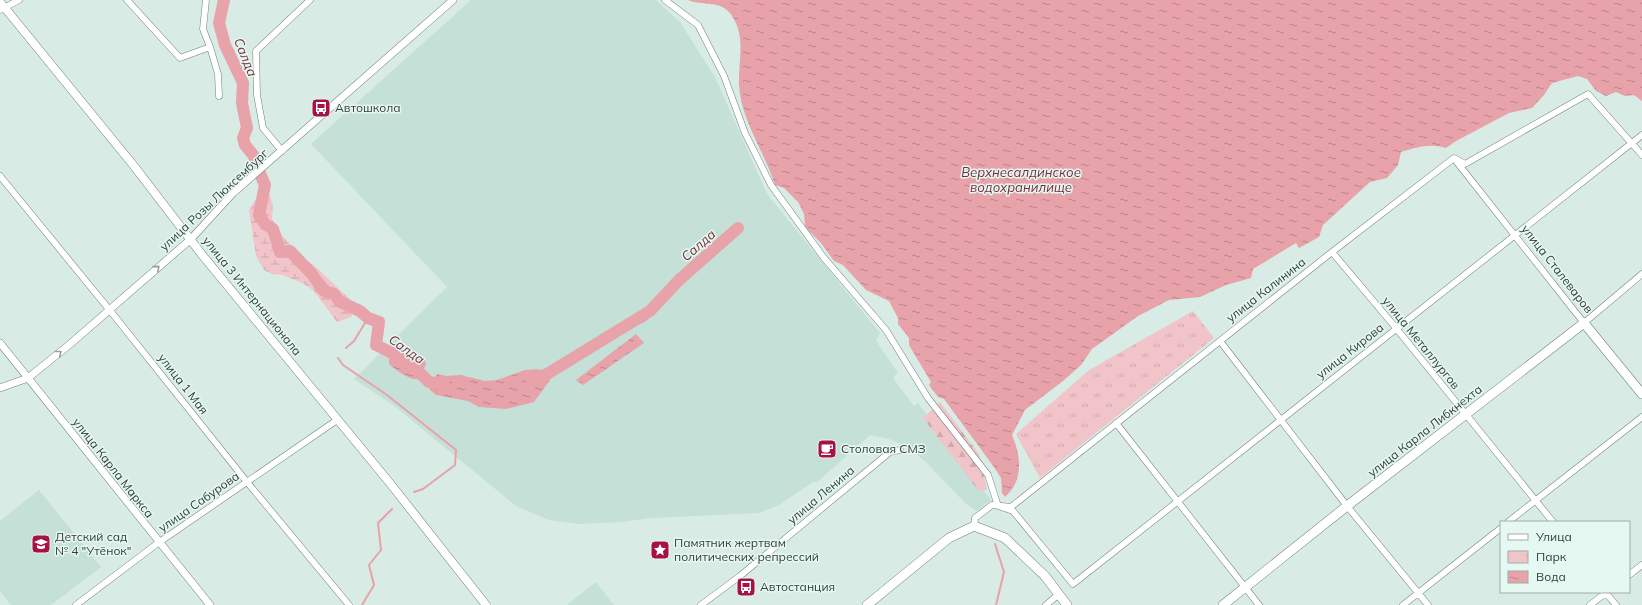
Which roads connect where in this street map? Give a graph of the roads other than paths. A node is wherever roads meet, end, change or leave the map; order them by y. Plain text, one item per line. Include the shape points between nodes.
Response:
1 (19, 0) edge
2 (127, 0) edge
3 (206, 0) edge
4 (310, 0) edge
5 (453, 0) edge
6 (665, 0) edge
7 (2, 7) edge
8 (210, 47) junction
9 (219, 96) dead end
10 (1642, 135) edge
11 (1632, 142) junction
12 (282, 151) junction
13 (1642, 155) edge
14 (1454, 158) junction
15 (0, 176) edge
16 (1515, 234) junction
17 (191, 239) junction
18 (1332, 252) junction
19 (1642, 274) edge
20 (109, 310) junction
21 (1584, 323) junction
22 (1396, 328) junction
23 (1220, 341) junction
24 (0, 343) edge
25 (28, 378) junction
26 (0, 388) edge
27 (1642, 394) edge
28 (1465, 415) junction
29 (1642, 417) edge
30 (337, 420) junction
31 (1280, 420) junction
32 (1116, 423) junction
33 (900, 450) dead end
34 (247, 482) junction
35 (1536, 500) junction
36 (1177, 503) junction
37 (998, 506) junction
38 (1347, 506) junction
39 (1509, 521) edge
40 (1551, 521) edge
41 (974, 526) junction
42 (1500, 529) edge
43 (158, 543) junction
44 (1642, 565) edge
45 (1630, 574) edge
46 (1245, 588) junction
47 (1605, 593) edge
48 (1607, 593) edge
49 (1059, 594) junction
50 (1418, 594) junction
51 (76, 605) edge
52 (210, 605) edge
53 (349, 605) edge
54 (486, 605) edge
55 (701, 605) edge
56 (867, 605) edge
57 (1046, 605) edge
58 (1067, 605) edge
59 (1223, 605) edge
60 (1259, 605) edge
61 (1403, 605) edge
62 (1428, 605) edge
63 (1590, 605) edge
64 (1616, 605) edge

1 - 7 street
2 - 8 street via 180,58
3 - 8 street via 203,29
4 - 12 street via 256,51 257,95 263,128
5 - 12 street, улица Розы Люксембург
6 - 37 street via 698,25 724,76 745,133 771,185 824,258 886,330 928,398 988,476
7 - 17 main road, улица 3 Интернационала
8 - 9 street via 218,74
10 - 11 street, улица Кирова
11 - 13 street
11 - 14 street via 1588,94 1465,164
11 - 16 street, улица Кирова
12 - 17 street, улица Розы Люксембург via 233,193
14 - 16 street, улица Сталеваров
14 - 18 street, улица Калинина
15 - 20 street, улица 1 Мая
16 - 21 street, улица Сталеваров
16 - 22 street, улица Кирова
20 -> 17 street, улица Розы Люксембург
17 - 30 main road, улица 3 Интернационала
18 - 22 street, улица Металлургов
18 - 23 street, улица Калинина
19 - 21 street, улица Карла Либкнехта
25 -> 20 street, улица Розы Люксембург
20 - 34 street, улица 1 Мая
21 - 27 main road, улица Сталеваров
21 - 28 main road, улица Карла Либкнехта
22 - 28 street, улица Металлургов
22 - 31 street, улица Кирова
23 - 31 street
23 - 32 street, улица Калинина
24 - 25 street, улица Карла Маркса
25 - 26 street, улица Розы Люксембург
25 - 43 street, улица Карла Маркса
28 - 35 street, улица Металлургов
28 - 38 main road, улица Карла Либкнехта
29 - 35 street
30 - 34 street, улица Сабурова
30 - 54 main road, улица 3 Интернационала
31 - 36 street, улица Кирова
31 - 38 street
32 - 36 street
32 - 37 street, улица Калинина via 1011,507
33 - 55 street, улица Ленина via 890,452
34 - 43 street, улица Сабурова
34 - 53 street, улица 1 Мая
35 - 39 street
35 - 40 street, улица Металлургов
36 - 37 street, улица Кирова via 1073,584 1013,511
36 - 46 street
37 - 41 street, улица Калинина via 992,505 975,518
38 - 46 main road, улица Карла Либкнехта
38 - 50 street
41 - 49 main road via 1005,538 1045,576
41 - 56 main road via 949,538
42 - 50 street
43 - 51 street, улица Сабурова
43 - 52 street, улица Карла Маркса
44 - 45 street
46 - 59 main road, улица Карла Либкнехта
46 - 60 street
47 - 63 street
48 - 64 street
49 - 57 street
49 - 58 main road
50 - 61 street
50 - 62 street

